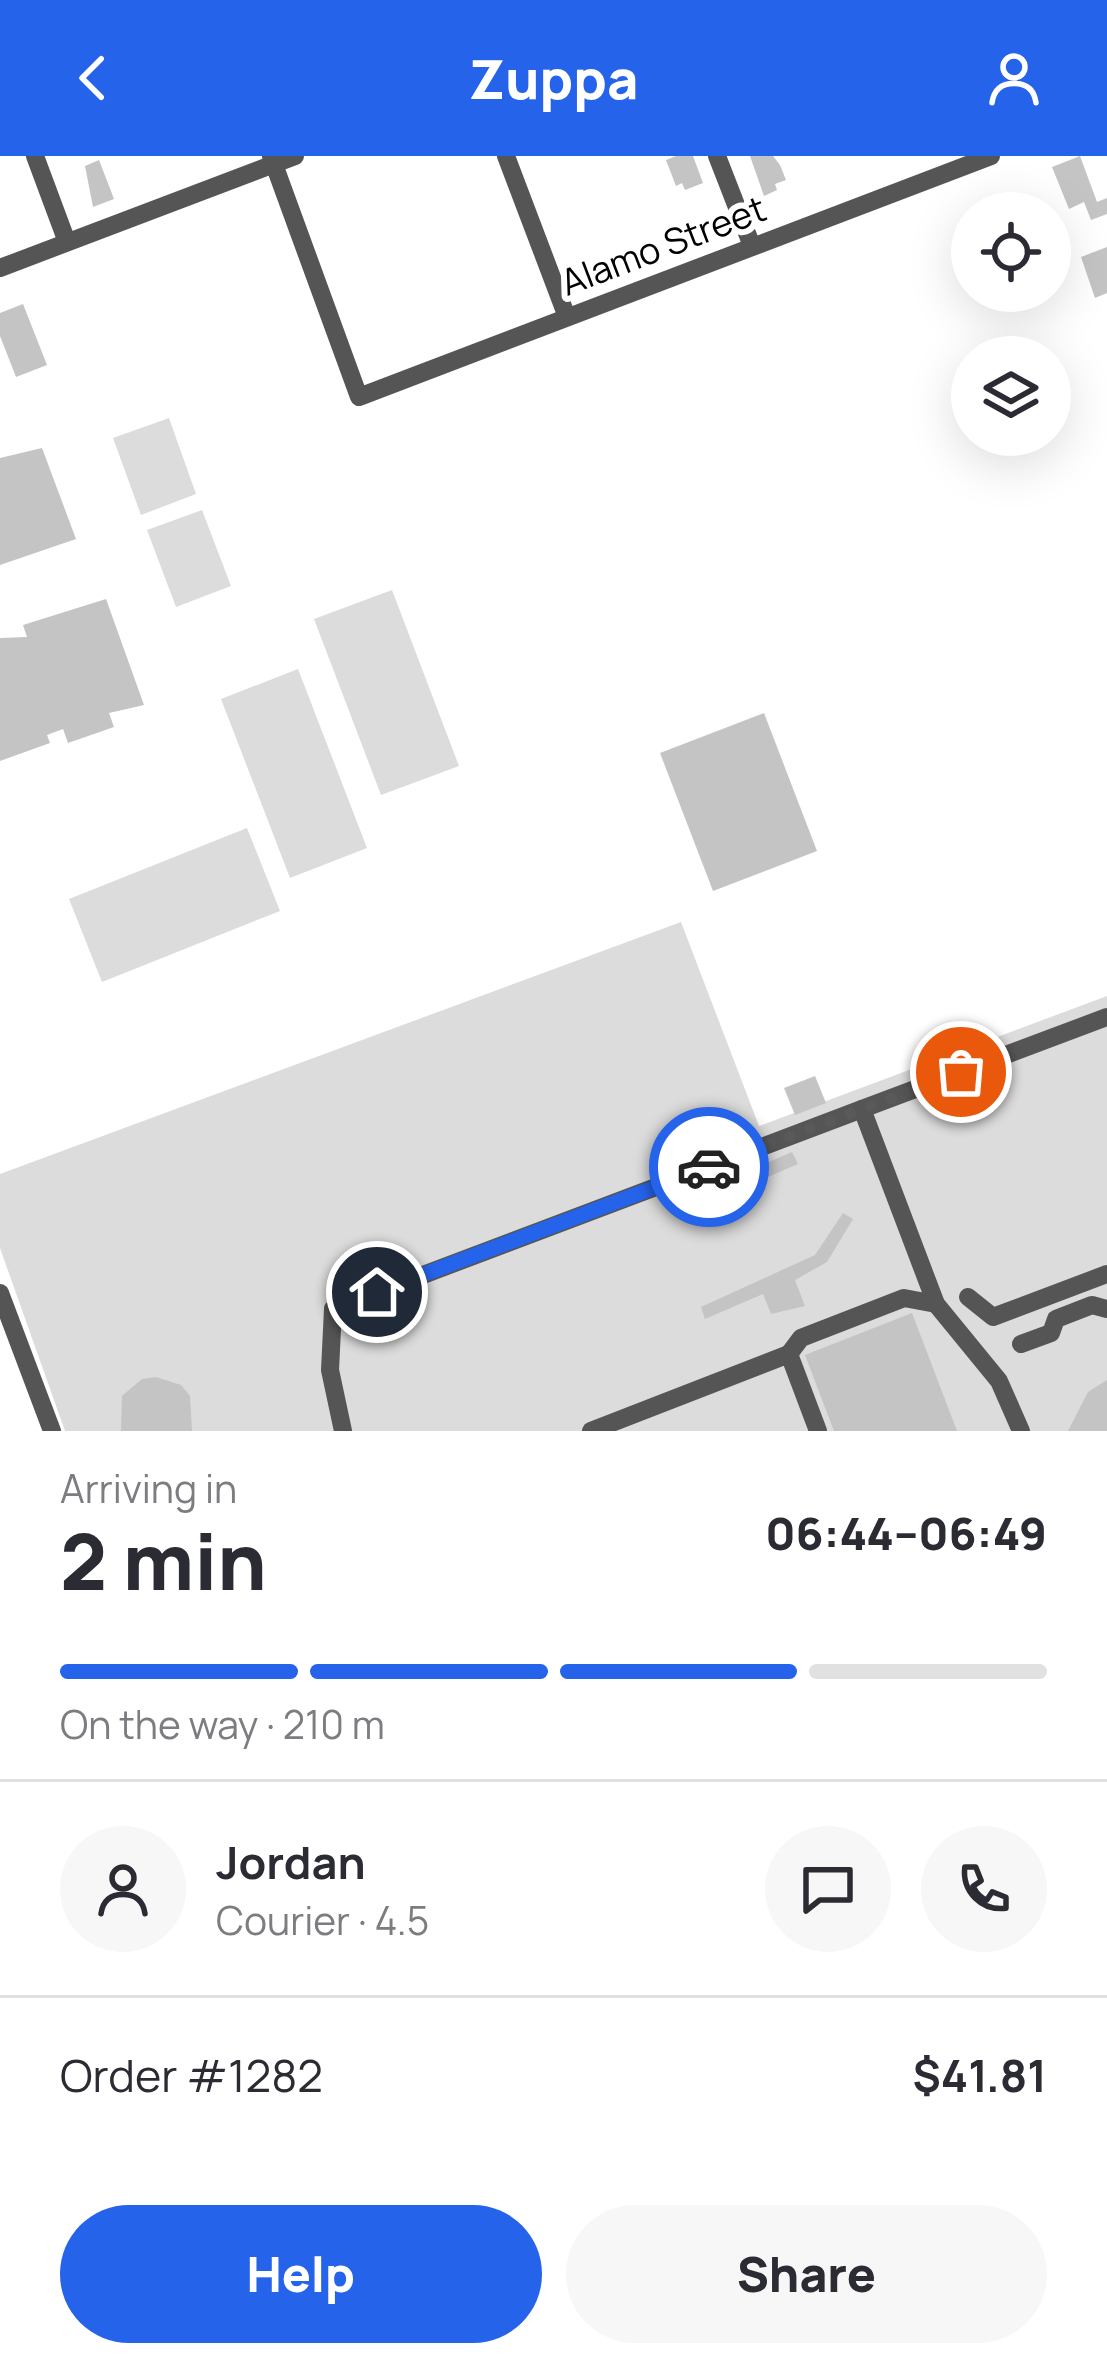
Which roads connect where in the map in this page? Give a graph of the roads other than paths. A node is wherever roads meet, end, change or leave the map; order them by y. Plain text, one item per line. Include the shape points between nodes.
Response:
1 (35, 156) edge
2 (295, 156) edge
3 (506, 156) edge
4 (717, 156) edge
5 (926, 156) edge
6 (991, 156) edge
7 (272, 160) edge
8 (934, 178) junction
9 (67, 242) junction
10 (752, 246) junction
11 (0, 268) edge
12 (567, 317) junction
13 (1107, 1017) edge
14 (862, 1109) junction
15 (1107, 1274) edge
16 (0, 1293) edge
17 (968, 1297) dead end
18 (936, 1304) junction
19 (1107, 1309) edge
20 (1021, 1343) dead end
21 (789, 1354) junction
22 (52, 1431) edge
23 (343, 1431) edge
24 (591, 1431) edge
25 (818, 1431) edge
26 (1021, 1431) edge

1 - 9 street
2 - 7 street
3 - 12 street
4 - 10 street
5 - 8 street
6 - 8 street, Alamo Street
7 - 9 street
7 - 12 street, Alamo Street via 359,397
8 - 10 street, Alamo Street
9 - 11 street
10 - 12 street, Alamo Street
13 - 14 street
14 - 18 street
14 - 23 street via 334,1309 330,1370
15 - 17 street via 993,1317
16 - 22 street
18 - 21 street via 904,1298 802,1338
18 - 26 street via 999,1381
19 - 20 street via 1057,1319 1051,1333
21 - 24 street
21 - 25 street

